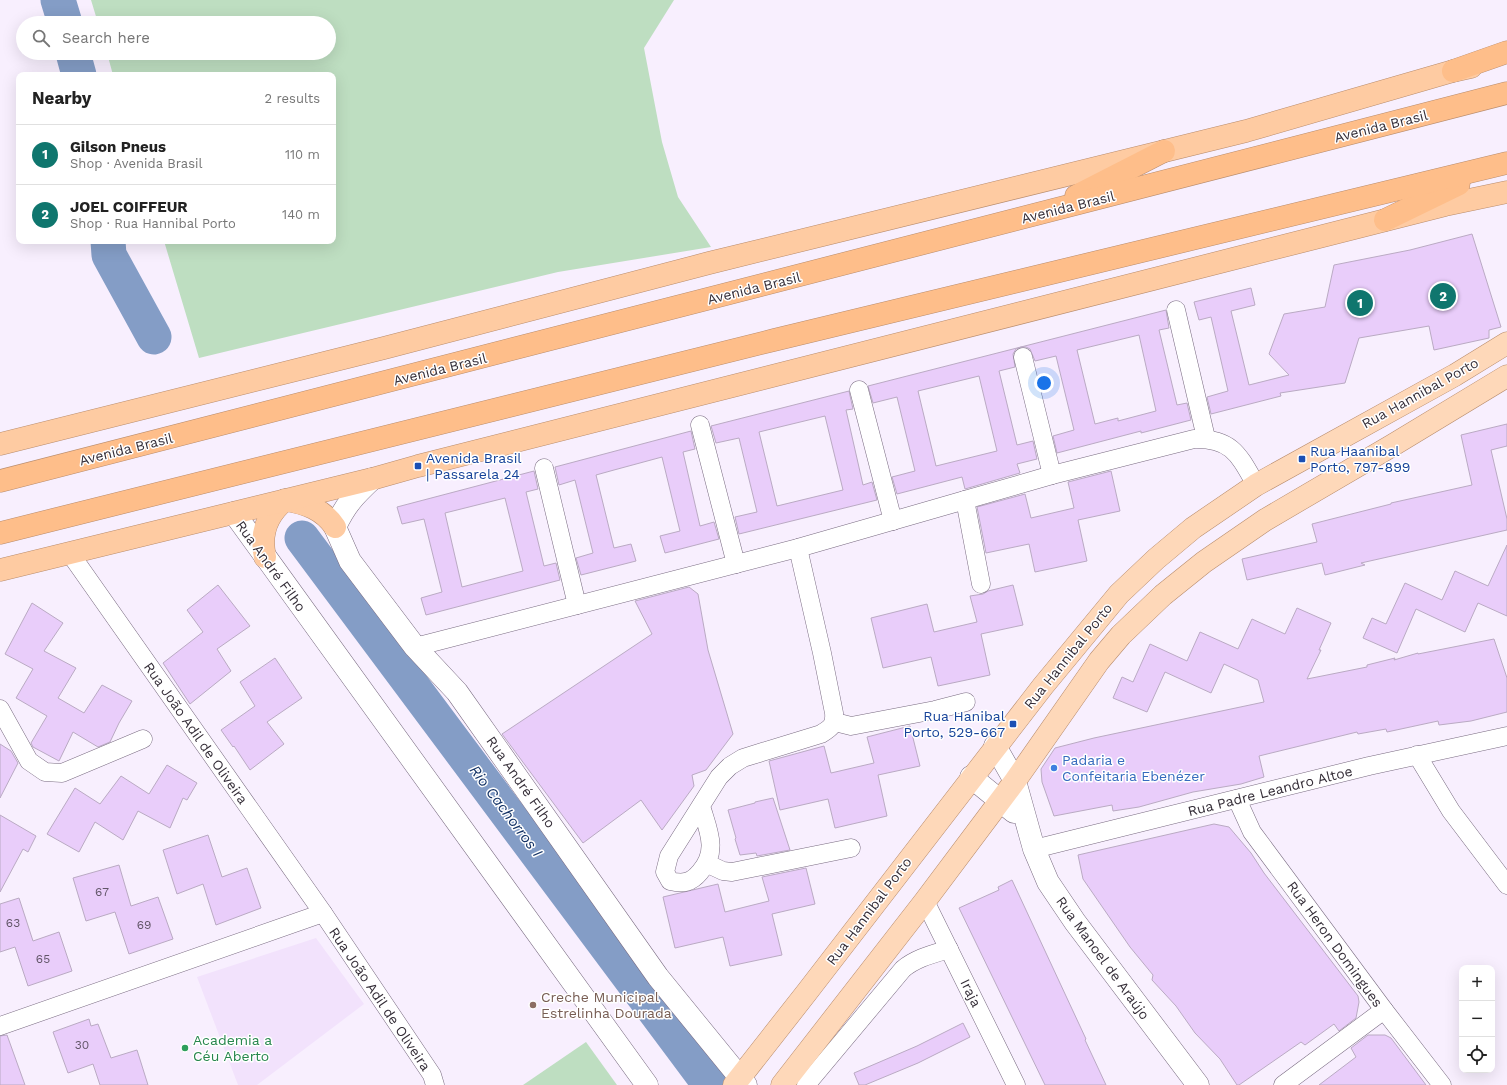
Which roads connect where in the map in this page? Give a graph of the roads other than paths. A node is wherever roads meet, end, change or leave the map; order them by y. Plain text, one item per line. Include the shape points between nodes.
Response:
1 (1507, 52) edge
2 (1507, 60) edge
3 (1453, 71) junction
4 (1507, 93) edge
5 (1164, 151) junction
6 (1502, 164) edge
7 (1507, 192) edge
8 (1041, 214) junction
9 (1385, 220) junction
10 (1176, 310) dead end
11 (1507, 343) edge
12 (1023, 357) dead end
13 (1507, 376) edge
14 (859, 390) dead end
15 (700, 425) dead end
16 (1206, 438) junction
17 (0, 444) edge
18 (105, 454) junction
19 (544, 468) dead end
20 (0, 473) edge
21 (1052, 475) junction
22 (372, 479) junction
23 (0, 481) edge
24 (1256, 485) junction
25 (285, 500) junction
26 (965, 500) junction
27 (234, 513) junction
28 (893, 521) junction
29 (332, 523) junction
30 (0, 533) edge
31 (798, 548) junction
32 (69, 552) junction
33 (265, 557) junction
34 (736, 564) junction
35 (0, 570) edge
36 (981, 584) dead end
37 (577, 605) junction
38 (415, 646) junction
39 (966, 702) dead end
40 (0, 709) edge
41 (835, 722) junction
42 (1507, 736) edge
43 (143, 739) dead end
44 (995, 746) junction
45 (1417, 755) junction
46 (971, 777) junction
47 (1015, 781) junction
48 (1237, 799) junction
49 (1000, 800) junction
50 (701, 806) junction
51 (1026, 822) junction
52 (851, 848) dead end
53 (1034, 849) junction
54 (708, 864) junction
55 (1507, 885) edge
56 (925, 901) junction
57 (323, 913) junction
58 (949, 949) junction
59 (1384, 1010) junction
60 (0, 1026) edge
61 (740, 1082) edge
62 (435, 1085) edge
63 (647, 1085) edge
64 (782, 1085) edge
65 (806, 1085) edge
66 (1016, 1085) edge
67 (1198, 1085) edge
68 (1283, 1085) edge
69 (1442, 1085) edge

1 - 3 highway
2 - 3 highway
3 - 5 highway via 1246,131
4 - 8 highway, Avenida Brasil
5 - 8 highway
5 - 17 highway via 709,263
6 - 9 highway
6 - 30 highway via 781,338
7 - 9 highway
8 - 18 highway, Avenida Brasil
9 - 22 highway
10 - 16 street
11 - 24 main road, Rua Hannibal Porto via 1455,375
12 - 21 street
13 - 47 main road, Rua Hannibal Porto via 1265,520 1204,562 1163,595 1099,660
14 - 28 street
15 - 34 street
16 - 21 street
16 - 24 street via 1227,445 1235,452
18 - 20 highway
18 - 23 highway, Avenida Brasil
19 - 37 street
21 - 26 street
22 - 25 highway
22 - 29 street
24 - 44 main road, Rua Hannibal Porto via 1193,528 1120,594
25 - 27 highway
25 - 29 highway via 310,506
25 - 33 highway via 276,507 266,523 262,546
26 - 28 street
26 - 36 street
27 - 32 highway
27 - 33 street, Rua André Filho
28 - 31 street
29 - 38 street, Rua André Filho via 350,561
31 - 34 street
31 - 41 street
32 - 35 highway
32 - 57 street, Rua João Adil de Oliveira
33 - 63 street, Rua André Filho
34 - 37 street
37 - 38 street
38 - 61 street, Rua André Filho via 457,692 658,977
39 - 41 street via 851,726
40 - 43 street via 29,761 45,772 62,773
41 - 50 street via 821,734 743,758 730,766 719,777
42 - 45 street, Rua Padre Leandro Altoe
44 - 46 main road, Rua Hannibal Porto
44 - 47 street, Rua Manoel de Araújo
45 - 48 street, Rua Padre Leandro Altoe
45 - 55 street via 1451,810
46 - 49 street
46 - 61 main road, Rua Hannibal Porto
47 - 49 main road, Rua Hannibal Porto
47 - 51 street, Rua Manoel de Araújo
48 - 53 street, Rua Padre Leandro Altoe
48 - 59 street, Rua Heron Domingues via 1252,832
49 - 51 street
49 - 56 main road, Rua Hannibal Porto
50 - 54 street via 711,837
50 - 54 street via 669,856 665,872 670,881 682,883 696,878
51 - 53 street, Rua Manoel de Araújo
52 - 54 street via 732,872
53 - 67 street, Rua Manoel de Araújo via 1060,902
56 - 58 street, Iraja
56 - 64 main road, Rua Hannibal Porto
57 - 60 street, Rua João Adil de Oliveira
57 - 62 street, Rua João Adil de Oliveira via 432,1075
58 - 65 street via 921,958 903,969
58 - 66 street, Iraja
59 - 68 street
59 - 69 street, Rua Heron Domingues

